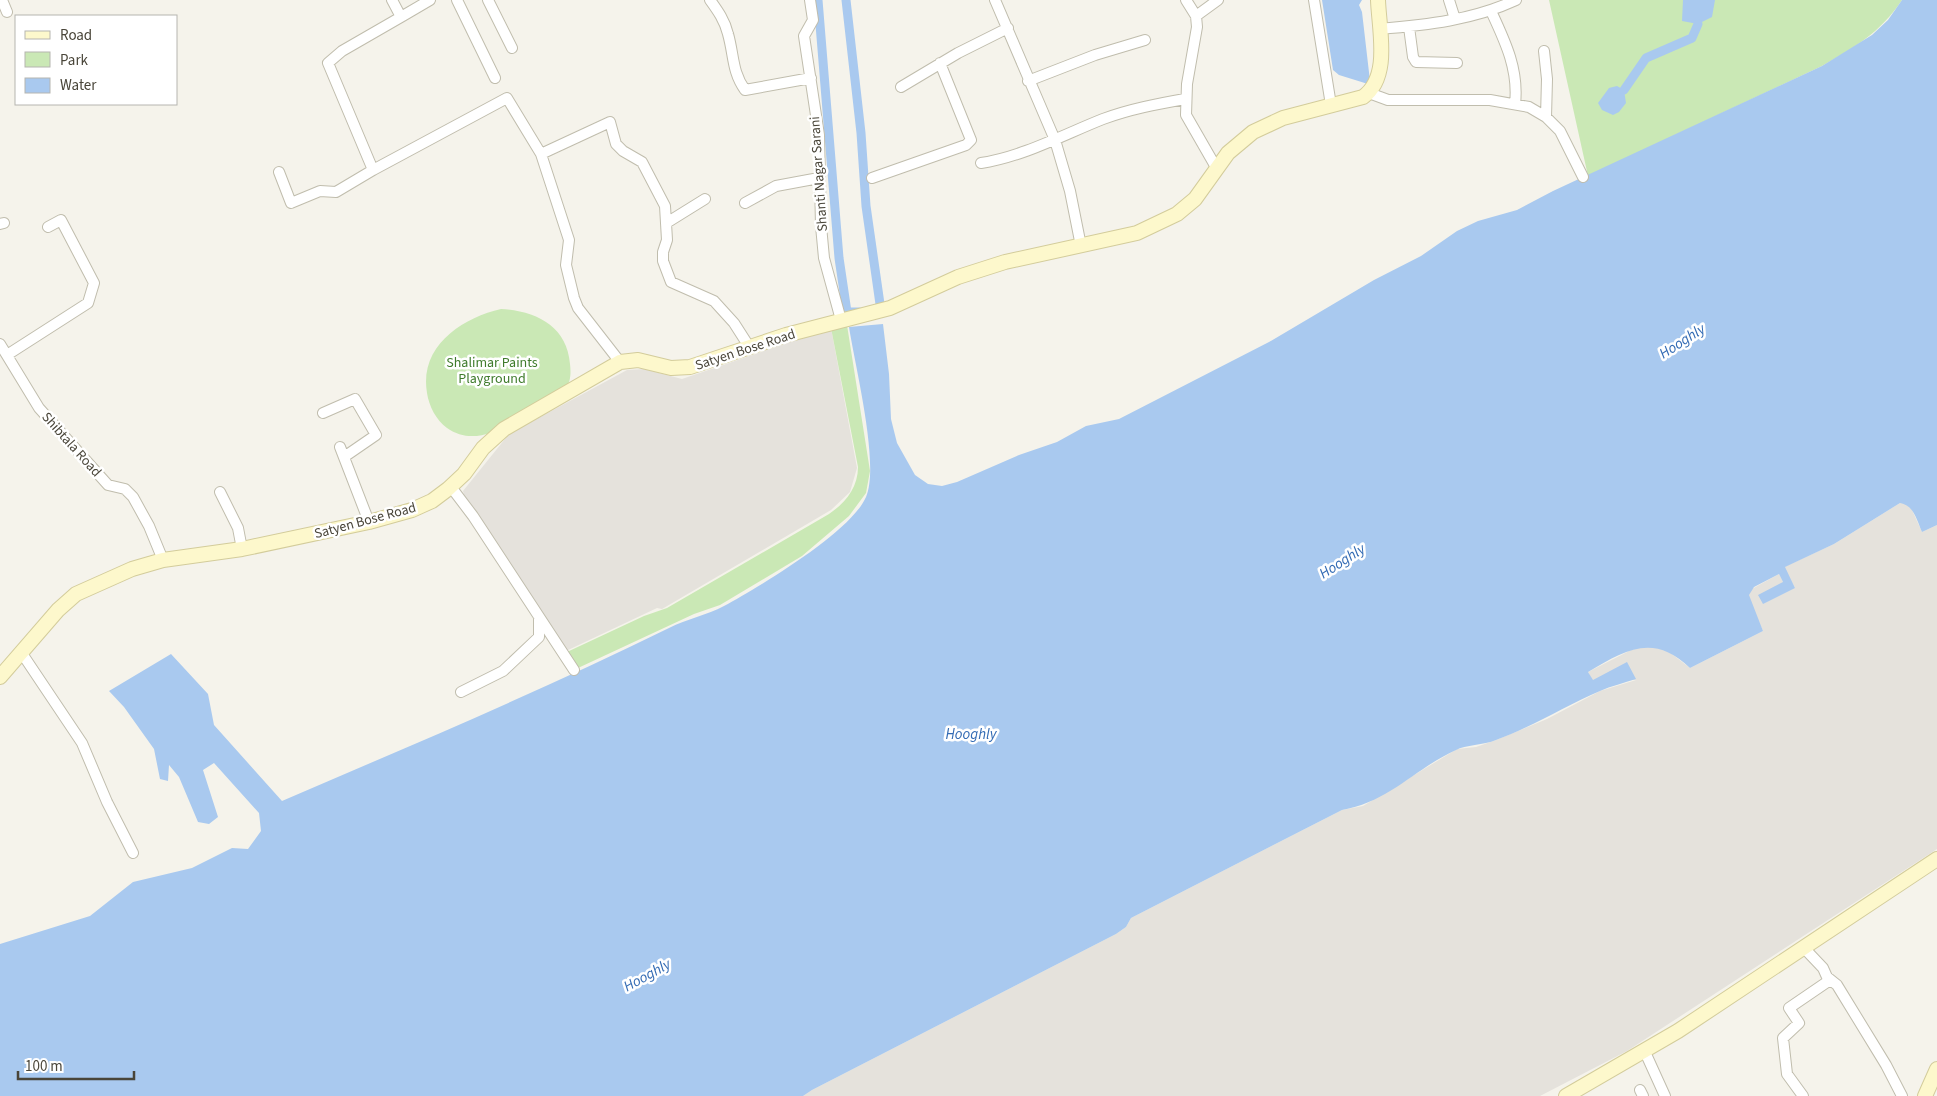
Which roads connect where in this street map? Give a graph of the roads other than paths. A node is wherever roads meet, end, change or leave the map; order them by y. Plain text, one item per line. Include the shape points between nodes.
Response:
1 (2, 0) edge
2 (392, 0) edge
3 (430, 0) edge
4 (457, 0) edge
5 (488, 0) edge
6 (710, 0) edge
7 (810, 0) edge
8 (995, 0) edge
9 (1186, 0) edge
10 (1218, 0) edge
11 (1314, 0) edge
12 (1378, 0) edge
13 (1449, 0) edge
14 (1516, 0) edge
15 (1490, 11) junction
16 (7, 12) dead end
17 (1196, 16) junction
18 (401, 17) junction
19 (1455, 20) junction
20 (1409, 27) junction
21 (1008, 28) junction
22 (1380, 29) junction
23 (1145, 40) dead end
24 (512, 48) dead end
25 (1544, 51) dead end
26 (940, 62) junction
27 (1457, 63) dead end
28 (495, 78) dead end
29 (811, 78) junction
30 (1028, 81) junction
31 (901, 86) dead end
32 (1369, 93) junction
33 (1185, 99) junction
34 (1516, 104) junction
35 (1331, 105) junction
36 (1546, 117) junction
37 (1055, 140) junction
38 (541, 154) junction
39 (981, 162) dead end
40 (1217, 169) junction
41 (373, 170) junction
42 (279, 172) dead end
43 (1583, 177) dead end
44 (819, 178) junction
45 (872, 178) dead end
46 (705, 199) dead end
47 (745, 203) dead end
48 (668, 222) junction
49 (48, 227) dead end
50 (1081, 246) junction
51 (844, 320) junction
52 (0, 344) edge
53 (750, 348) junction
54 (7, 355) junction
55 (620, 362) junction
56 (323, 413) dead end
57 (451, 487) junction
58 (220, 492) dead end
59 (369, 522) junction
60 (242, 549) junction
61 (163, 560) junction
62 (539, 616) junction
63 (21, 652) junction
64 (574, 670) dead end
65 (0, 677) edge
66 (461, 692) dead end
67 (133, 853) dead end
68 (1937, 858) edge
69 (1804, 948) junction
70 (1830, 980) junction
71 (1644, 1052) junction
72 (1937, 1069) edge
73 (1566, 1096) edge
74 (1665, 1096) edge
75 (1803, 1096) edge
76 (1902, 1096) edge
77 (1925, 1096) edge

1 - 16 street
2 - 18 street
3 - 18 street
4 - 28 street
5 - 24 street
6 - 29 street via 721,15 728,33 736,77 745,90
7 - 29 street, Shanti Nagar Sarani via 813,20 804,36
8 - 21 street
9 - 17 street
10 - 17 street
11 - 35 street
12 - 22 main road
13 - 19 street
14 - 15 street
15 - 19 street
15 - 34 street via 1509,54 1516,82
17 - 33 street
18 - 41 street via 342,51 328,63
19 - 20 street
20 - 22 street
20 - 27 street via 1411,50 1416,62
21 - 26 street
21 - 30 street
22 - 32 main road via 1379,76
23 - 30 street
25 - 36 street
26 - 31 street
26 - 45 street via 971,140 966,146
29 - 44 street, Shanti Nagar Sarani via 819,135
30 - 37 street
32 - 34 street via 1388,100 1490,100
32 - 35 main road, Satyen Bose Road
33 - 37 street via 1148,105 1104,118
33 - 40 street via 1186,116 1193,132
34 - 36 street
35 - 40 main road, Satyen Bose Road via 1283,118 1253,132 1228,153
36 - 43 street via 1560,131
37 - 39 street
37 - 50 street
38 - 41 street via 507,98
38 - 48 street via 610,122 616,144 642,162 665,206
38 - 55 street via 569,240 566,265 574,298 578,308
40 - 50 main road, Satyen Bose Road via 1201,194 1177,214 1137,233
41 - 42 street via 336,192 320,191 291,203
44 - 47 street via 776,186
44 - 51 street, Shanti Nagar Sarani via 824,258
46 - 48 street
48 - 53 street via 668,240 662,252 671,282 714,301 734,322
49 - 54 street via 61,220 94,284 88,303
50 - 51 main road, Satyen Bose Road via 983,269 890,308
51 - 53 main road, Satyen Bose Road
52 - 54 street, Shibtala Road
53 - 55 main road, Satyen Bose Road via 683,368 638,360
54 - 61 street, Shibtala Road via 39,408 108,485 125,490 133,497
55 - 57 main road, Satyen Bose Road via 504,429 483,448
56 - 59 street via 355,400 376,435 342,452
57 - 59 main road, Satyen Bose Road via 412,510
57 - 62 street
58 - 60 street via 238,528
59 - 60 main road, Satyen Bose Road
60 - 61 main road, Satyen Bose Road
61 - 63 main road, Satyen Bose Road via 132,569 76,594
62 - 64 street
62 - 66 street via 539,637 503,671
63 - 65 main road, Satyen Bose Road
63 - 67 street via 82,743 106,802
68 - 69 main road
69 - 70 street
69 - 71 main road
70 - 75 street via 1789,1008 1799,1023 1783,1038 1787,1074
70 - 76 street via 1837,985 1863,1026
71 - 73 main road
71 - 74 street
72 - 77 main road

